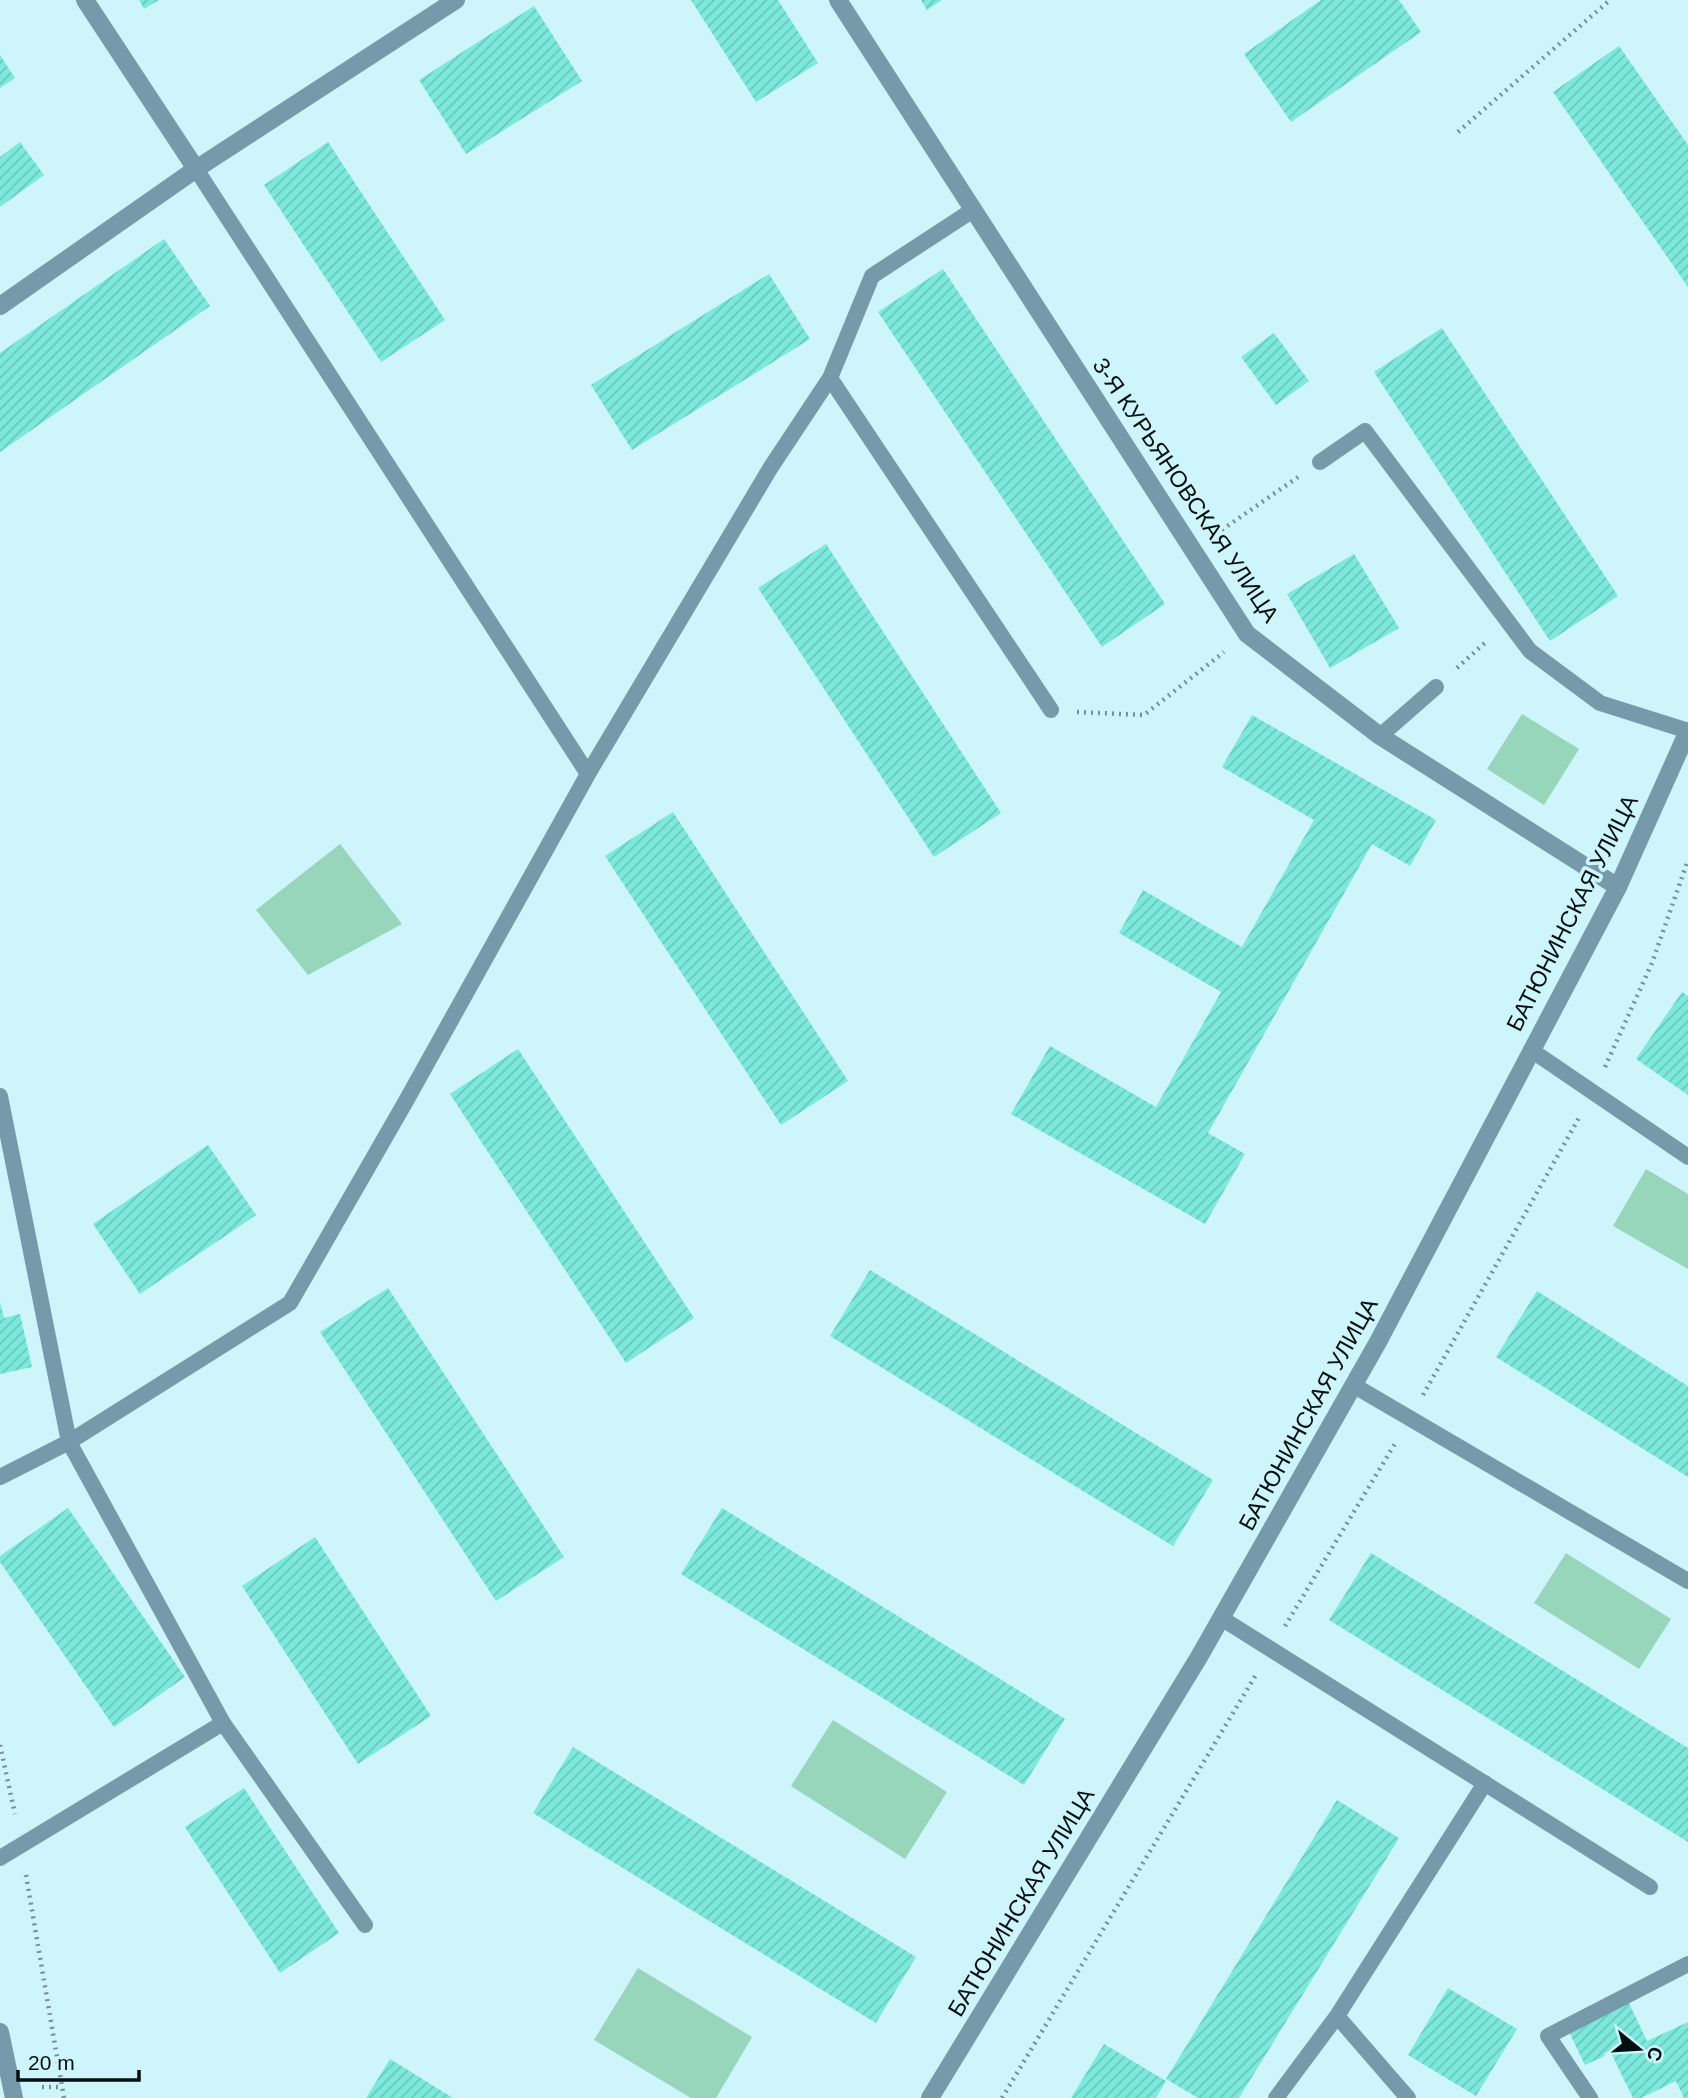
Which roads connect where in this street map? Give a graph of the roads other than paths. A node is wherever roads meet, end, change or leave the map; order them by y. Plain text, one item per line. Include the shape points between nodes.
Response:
1 (85, 0) edge
2 (456, 0) edge
3 (838, 0) edge
4 (196, 169) junction
5 (973, 210) junction
6 (0, 306) edge
7 (830, 378) junction
8 (1320, 462) road end
9 (1436, 687) road end
10 (1051, 710) road end
11 (1688, 731) edge
12 (1380, 737) junction
13 (588, 774) junction
14 (1618, 887) junction
15 (1531, 1050) junction
16 (0, 1093) edge
17 (1688, 1157) edge
18 (1353, 1385) junction
19 (69, 1442) junction
20 (0, 1477) edge
21 (1688, 1581) edge
22 (1221, 1618) junction
23 (223, 1723) junction
24 (1485, 1783) junction
25 (0, 1858) edge
26 (1650, 1887) dead end
27 (365, 1925) dead end
28 (1688, 1964) edge
29 (1337, 2016) junction
30 (0, 2032) edge
31 (14, 2098) edge
32 (930, 2098) edge
33 (1276, 2098) edge
34 (1408, 2098) edge
35 (1590, 2098) edge

1 - 4 street
2 - 4 street
3 - 5 street, 3-Я КУРЬЯНОВСКАЯ УЛИЦА
4 - 6 street
4 - 13 lane
5 - 7 lane via 872,276
5 - 12 street, 3-Я КУРЬЯНОВСКАЯ УЛИЦА via 1247,634
7 - 10 lane
7 - 13 lane via 771,467
8 - 11 lane via 1365,431 1530,651 1600,703
9 - 12 lane
11 - 14 street, БАТЮНИНСКАЯ УЛИЦА
12 - 14 street, 3-Я КУРЬЯНОВСКАЯ УЛИЦА
13 - 19 lane via 290,1303
14 - 15 street, БАТЮНИНСКАЯ УЛИЦА
15 - 17 lane
15 - 18 street, БАТЮНИНСКАЯ УЛИЦА
16 - 19 lane
18 - 21 lane
18 - 22 street, БАТЮНИНСКАЯ УЛИЦА
19 - 20 lane
19 - 23 lane
22 - 24 lane
22 - 32 street, БАТЮНИНСКАЯ УЛИЦА
23 - 25 lane
23 - 27 lane
24 - 26 lane
24 - 29 lane
28 - 35 lane via 1548,2036
29 - 33 lane
29 - 34 lane
30 - 31 street

